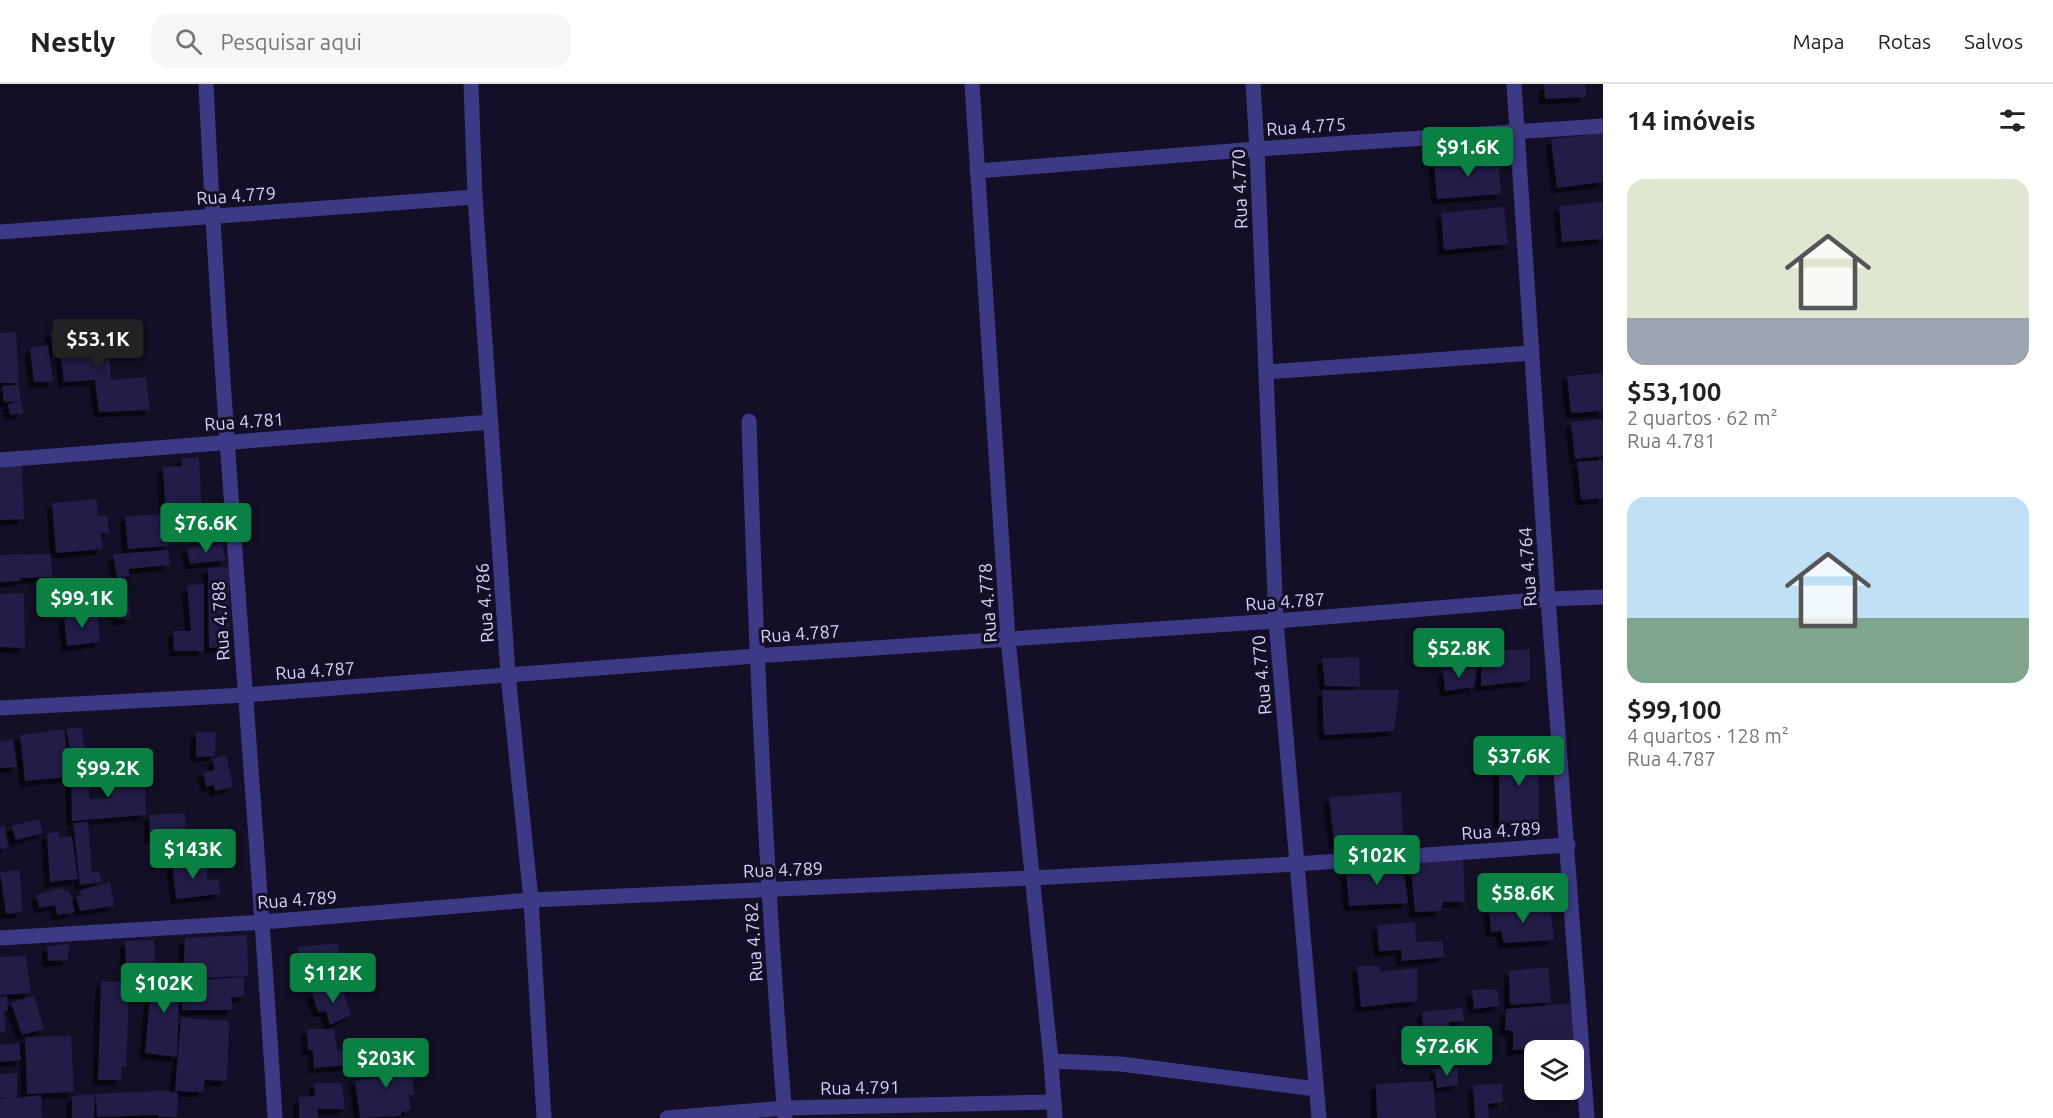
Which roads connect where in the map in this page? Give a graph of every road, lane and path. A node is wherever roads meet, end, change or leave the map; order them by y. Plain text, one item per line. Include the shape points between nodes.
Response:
1 (206, 84) edge
2 (471, 84) edge
3 (972, 84) edge
4 (1253, 84) edge
5 (1514, 84) edge
6 (1603, 126) edge
7 (1515, 131) junction
8 (1257, 149) junction
9 (976, 171) junction
10 (475, 197) junction
11 (212, 216) junction
12 (0, 231) edge
13 (1531, 353) junction
14 (1266, 372) junction
15 (749, 421) dead end
16 (491, 422) junction
17 (227, 442) junction
18 (0, 460) edge
19 (1603, 597) edge
20 (1548, 599) junction
21 (1276, 621) junction
22 (1008, 639) junction
23 (756, 656) junction
24 (508, 674) junction
25 (245, 695) junction
26 (0, 708) edge
27 (1568, 845) junction
28 (1296, 864) junction
29 (1032, 878) junction
30 (769, 888) junction
31 (531, 900) junction
32 (263, 922) junction
33 (0, 938) edge
34 (1052, 1060) junction
35 (1316, 1089) junction
36 (1054, 1102) junction
37 (785, 1113) edge
38 (275, 1118) edge
39 (543, 1118) edge
40 (667, 1118) edge
41 (1055, 1118) edge
42 (1319, 1118) edge
43 (1587, 1118) edge

1 - 11 street, Rua 4.788
2 - 10 street, Rua 4.786
3 - 9 street, Rua 4.778
4 - 8 street, Rua 4.770
5 - 7 street, Rua 4.764
6 - 7 street, Rua 4.775
7 - 8 street, Rua 4.775
7 - 13 street, Rua 4.764
8 - 9 street, Rua 4.775
8 - 14 street, Rua 4.770
9 - 22 street, Rua 4.778
10 - 11 street, Rua 4.779
10 - 16 street, Rua 4.786
11 - 12 street, Rua 4.779
11 - 17 street, Rua 4.788
13 - 14 street
13 - 20 street, Rua 4.764
14 - 21 street, Rua 4.770
15 - 23 street, Rua 4.782
16 - 17 street, Rua 4.781
16 - 24 street, Rua 4.786
17 - 18 street, Rua 4.781
17 - 25 street, Rua 4.788
19 - 20 street, Rua 4.787
20 - 21 street, Rua 4.787
20 - 27 street, Rua 4.764
21 - 22 street, Rua 4.787
21 - 28 street, Rua 4.770
22 - 23 street, Rua 4.787
22 - 29 street, Rua 4.778
23 - 24 street, Rua 4.787
23 - 30 street, Rua 4.782
24 - 25 street, Rua 4.787
24 - 31 street, Rua 4.786
25 - 26 street, Rua 4.787
25 - 32 street, Rua 4.788
27 - 28 street, Rua 4.789
27 - 43 street, Rua 4.764
28 - 29 street, Rua 4.789
28 - 35 street, Rua 4.770
29 - 30 street, Rua 4.789
29 - 34 street, Rua 4.778
30 - 31 street, Rua 4.789
30 - 37 street, Rua 4.782
31 - 32 street, Rua 4.789
31 - 39 street, Rua 4.786
32 - 33 street, Rua 4.789
32 - 38 street, Rua 4.788
34 - 35 street via 1121,1064
34 - 36 street, Rua 4.778
35 - 42 street, Rua 4.770
36 - 37 street, Rua 4.791
36 - 41 street, Rua 4.778
37 - 40 street, Rua 4.791

